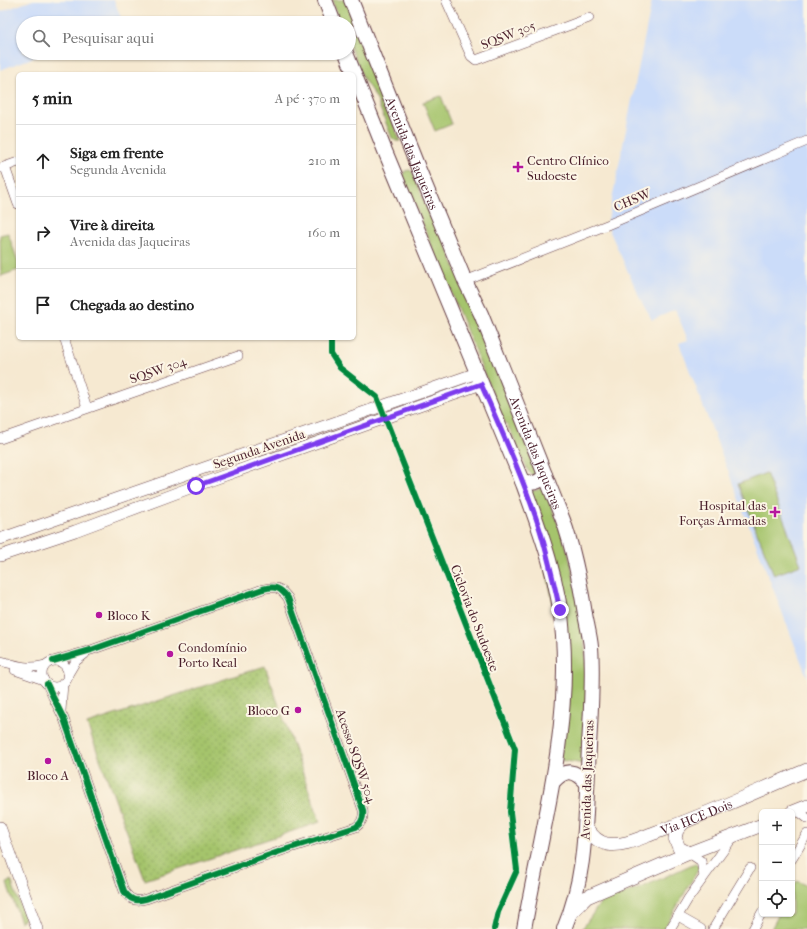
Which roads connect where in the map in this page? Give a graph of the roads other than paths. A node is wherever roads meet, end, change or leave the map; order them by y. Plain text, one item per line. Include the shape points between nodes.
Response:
1 (325, 0) edge
2 (351, 0) edge
3 (446, 0) edge
4 (331, 16) edge
5 (589, 18) dead end
6 (349, 60) edge
7 (354, 72) edge
8 (356, 78) edge
9 (405, 134) junction
10 (807, 141) edge
11 (385, 151) junction
12 (16, 163) edge
13 (3, 168) edge
14 (419, 170) junction
15 (396, 175) junction
16 (16, 199) edge
17 (465, 281) junction
18 (65, 340) edge
19 (238, 356) dead end
20 (479, 379) junction
21 (87, 408) junction
22 (0, 439) edge
23 (546, 475) junction
24 (522, 481) junction
25 (0, 539) edge
26 (0, 556) edge
27 (91, 650) junction
28 (0, 661) edge
29 (49, 663) junction
30 (0, 666) edge
31 (65, 680) junction
32 (45, 682) junction
33 (61, 714) junction
34 (807, 770) edge
35 (553, 782) junction
36 (587, 783) junction
37 (684, 822) junction
38 (759, 826) edge
39 (0, 827) edge
40 (586, 828) junction
41 (807, 834) edge
42 (734, 837) junction
43 (689, 853) junction
44 (795, 854) edge
45 (750, 868) dead end
46 (704, 876) junction
47 (570, 914) junction
48 (678, 916) junction
49 (759, 917) edge
50 (37, 929) edge
51 (524, 929) edge
52 (564, 929) edge
53 (670, 929) edge
54 (701, 929) edge
55 (713, 929) edge
56 (753, 929) edge

1 - 4 main road
2 - 9 main road, Avenida das Jaqueiras
3 - 5 street, SQSW 305 via 471,56 476,60
6 - 7 main road, Avenida das Jaqueiras
8 - 11 main road, Avenida das Jaqueiras
9 - 11 main road via 402,146
9 - 14 main road, Avenida das Jaqueiras
10 - 17 street, CHSW
11 - 15 main road, Avenida das Jaqueiras
12 - 13 street
13 - 16 street
14 - 15 main road via 406,168
14 - 17 main road, Avenida das Jaqueiras
15 - 20 main road, Avenida das Jaqueiras
17 - 23 main road, Avenida das Jaqueiras via 481,314
18 - 21 street
19 - 21 street, SQSW 304
20 - 24 main road, Avenida das Jaqueiras
20 - 25 street, Segunda Avenida
20 - 26 street, Segunda Avenida via 75,531
21 - 22 street, SQSW 304
23 - 24 main road via 536,483
23 - 36 main road, Avenida das Jaqueiras via 571,542 581,583 590,647
24 - 35 main road, Avenida das Jaqueiras via 550,564 563,635 562,718
27 - 29 street, Acesso SQSW 504
27 - 31 street, Acesso SQSW 504 via 76,661
27 - 33 street, Acesso SQSW 504 via 263,589 273,587 284,592 363,810 362,822 356,827 146,899 134,900 124,891
28 - 29 street, Acesso SQSW 504 via 20,667 35,667
29 - 31 street via 57,661 64,665 67,672
29 - 32 street via 42,672
30 - 32 street via 23,672
31 - 32 street via 54,686
31 - 33 street, Acesso SQSW 504 via 60,705
32 - 33 street, Acesso SQSW 504
34 - 37 main road, Via HCE Dois
35 - 36 main road via 562,774 570,772 578,774
35 - 51 main road, Avenida das Jaqueiras
36 - 40 main road, Avenida das Jaqueiras
37 - 40 main road, Via HCE Dois via 617,844 598,841
37 - 43 main road via 677,830 675,838 679,848
38 - 42 main road
39 - 50 street
40 - 47 main road, Avenida das Jaqueiras via 582,864
41 - 44 street
42 - 43 main road
42 - 46 street
43 - 46 street via 701,862
43 - 47 main road via 587,897
45 - 55 street
46 - 48 street
47 - 52 main road, Avenida das Jaqueiras
48 - 53 street
48 - 54 street
49 - 56 street

